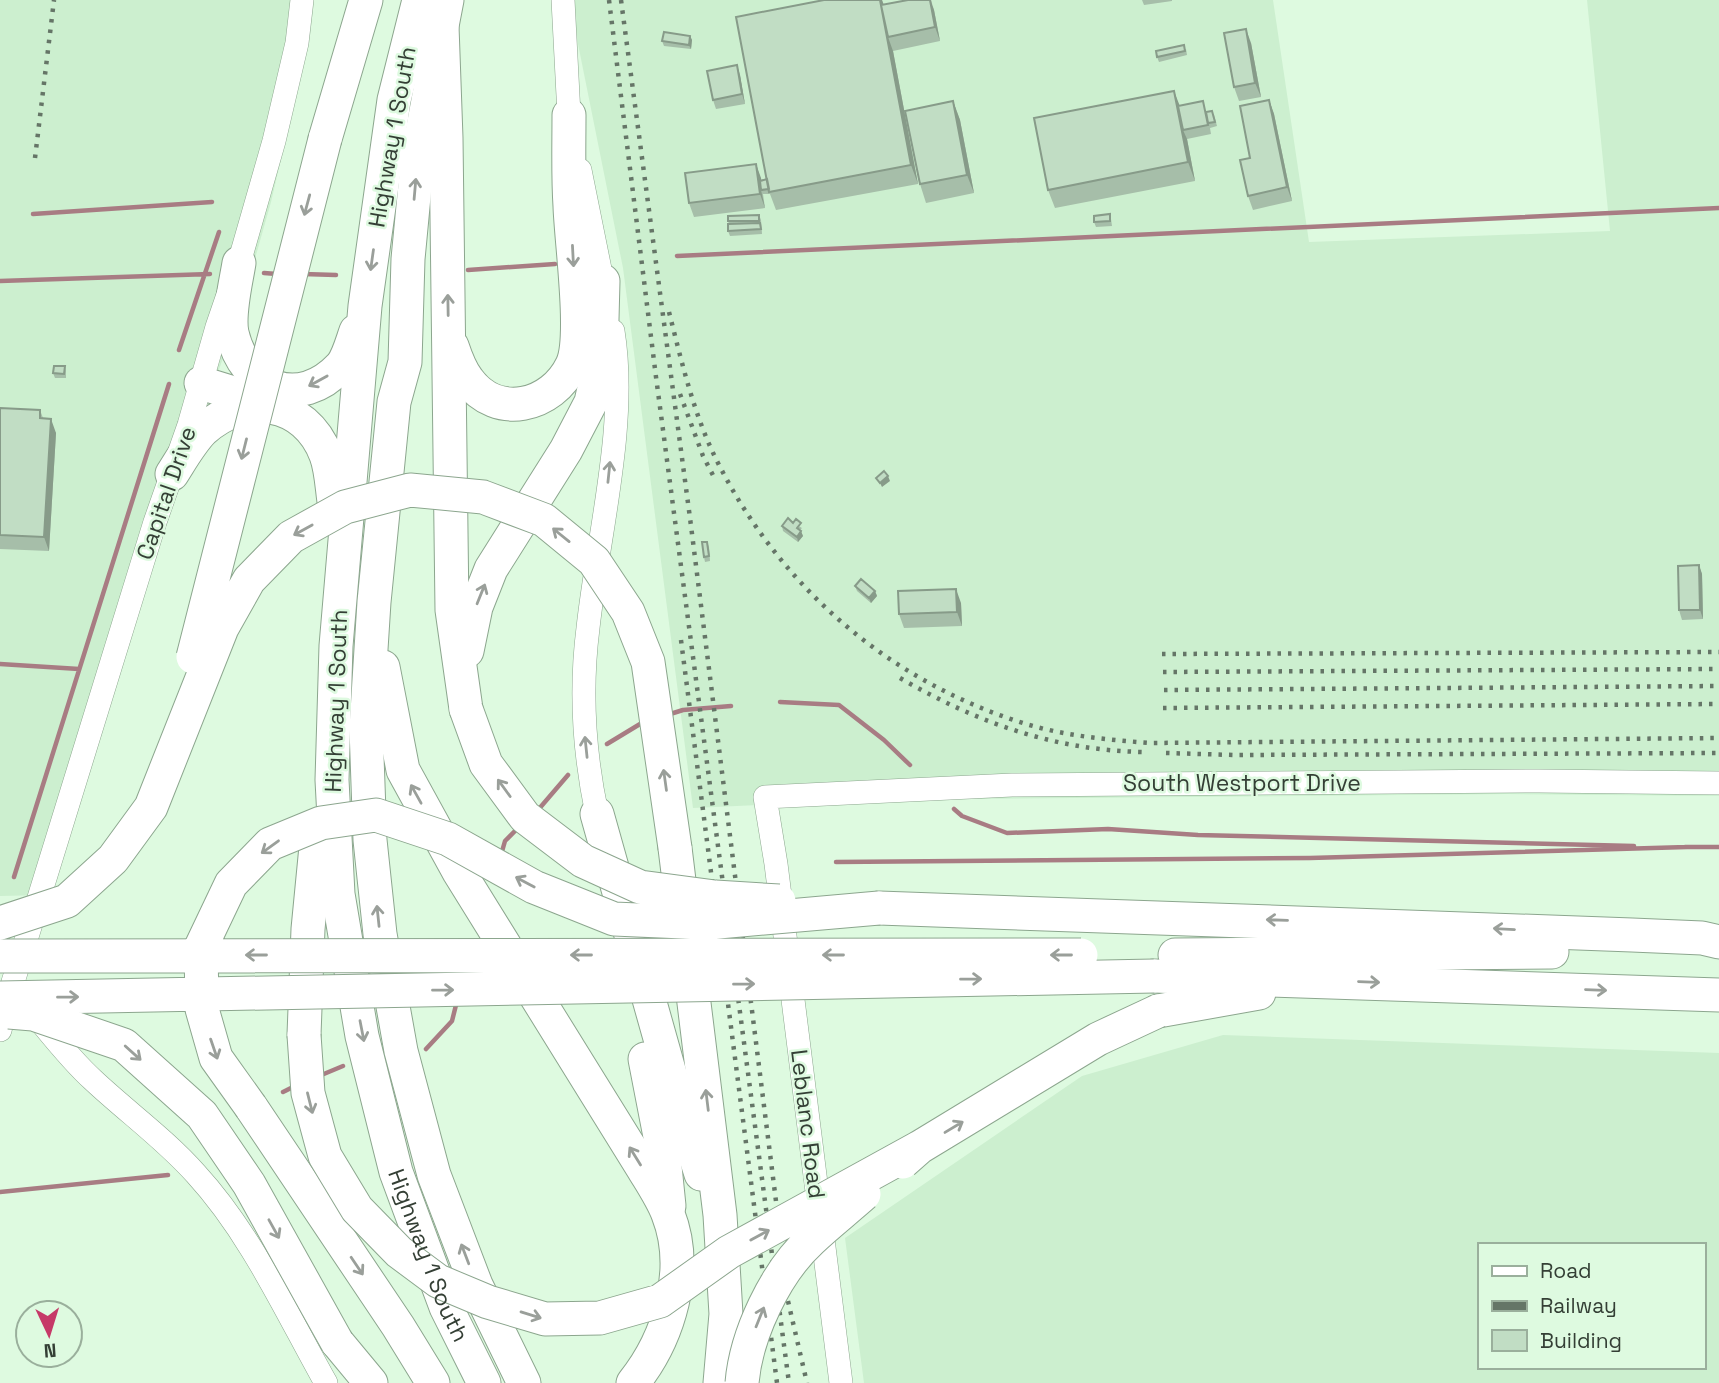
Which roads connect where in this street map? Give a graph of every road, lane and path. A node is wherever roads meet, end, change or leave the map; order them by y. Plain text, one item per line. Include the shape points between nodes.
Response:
1 (302, 0) edge
2 (341, 0) edge
3 (366, 0) edge
4 (419, 0) edge
5 (563, 0) edge
6 (444, 13) edge
7 (569, 115) junction
8 (324, 139) junction
9 (239, 263) junction
10 (603, 281) junction
11 (365, 306) junction
12 (449, 339) junction
13 (203, 377) junction
14 (275, 398) junction
15 (172, 474) junction
16 (343, 559) junction
17 (374, 602) junction
18 (336, 646) junction
19 (466, 709) junction
20 (167, 769) junction
21 (1719, 783) edge
22 (765, 796) joint
23 (597, 814) junction
24 (879, 908) junction
25 (0, 923) edge
26 (1719, 942) edge
27 (1719, 951) edge
28 (1154, 965) junction
29 (1328, 981) junction
30 (3, 986) edge
31 (1719, 995) edge
32 (0, 1030) edge
33 (920, 1147) junction
34 (669, 1215) junction
35 (726, 1314) junction
36 (337, 1342) junction
37 (636, 1379) edge
38 (326, 1383) edge
39 (360, 1383) edge
40 (371, 1383) edge
41 (433, 1383) edge
42 (484, 1383) edge
43 (524, 1383) edge
44 (720, 1383) edge
45 (742, 1383) edge
46 (841, 1383) edge

1 - 9 street, Capital Drive via 298,43
2 - 8 highway
3 - 8 highway
4 -> 11 highway, Highway 1 South via 394,100
5 - 7 street
12 -> 6 highway
17 -> 6 highway, Highway 1 South via 394,402 405,362 418,154
7 - 10 street
7 -> 12 highway via 577,337 573,363 549,394 525,404 503,404 468,381
8 -> 20 highway, bridge
9 - 13 street, Capital Drive
9 - 14 highway via 232,331 244,365
19 -> 10 highway via 467,652 476,607 491,569 591,402 601,357
23 -> 10 street via 588,765 583,679 616,413 617,358
11 -> 14 highway via 342,365 317,385
11 - 16 highway, Highway 1 South
12 - 19 highway via 452,610
13 - 14 highway
13 - 15 street, Capital Drive
14 - 15 highway via 226,414 202,432
14 - 16 highway via 314,432 327,457
15 - 30 street, Capital Drive
16 - 18 highway, Highway 1 South
34 -> 17 highway via 459,872 402,770
43 -> 17 highway, Highway 1 South via 476,1285 434,1174 401,1051 380,934 370,839 366,728
18 -> 33 highway, bridge via 308,929 304,1035 308,1093 325,1156 357,1209 399,1252 438,1281 488,1302 545,1320 600,1318 660,1301 729,1252
18 -> 42 highway, Highway 1 South via 332,780 338,894 362,1036 396,1172 446,1307
24 -> 19 highway, bridge via 640,887 583,861 525,817 486,764
20 - 25 highway, bridge via 151,807 113,859 67,901
35 -> 20 highway, bridge via 720,1215 676,848 648,662 628,612 594,561 544,520 483,497 410,490 345,507 291,537 249,580 222,628
21 - 22 street, South Westport Drive via 1012,785
22 - 46 street, Leblanc Road
23 - 34 highway via 664,1157
23 - 35 highway via 702,1179
26 -> 24 highway via 1689,937
24 -> 41 highway, bridge via 707,923 614,919 534,887 448,839 376,815 321,823 270,844 232,884 201,947 202,1009 216,1058
27 - 28 highway
28 - 29 highway
28 - 30 highway, bridge
29 -> 31 highway
33 -> 29 highway, bridge via 1098,1039 1158,1011
30 - 32 street, Capital Drive
30 -> 36 highway, bridge via 33,1014 124,1045 202,1115 249,1184
30 - 38 street via 30,1009 93,1080 197,1174 238,1227
45 -> 33 highway, bridge via 769,1293 808,1242
34 - 37 highway via 678,1272 666,1329
35 - 44 highway
36 - 39 highway
36 - 40 highway

